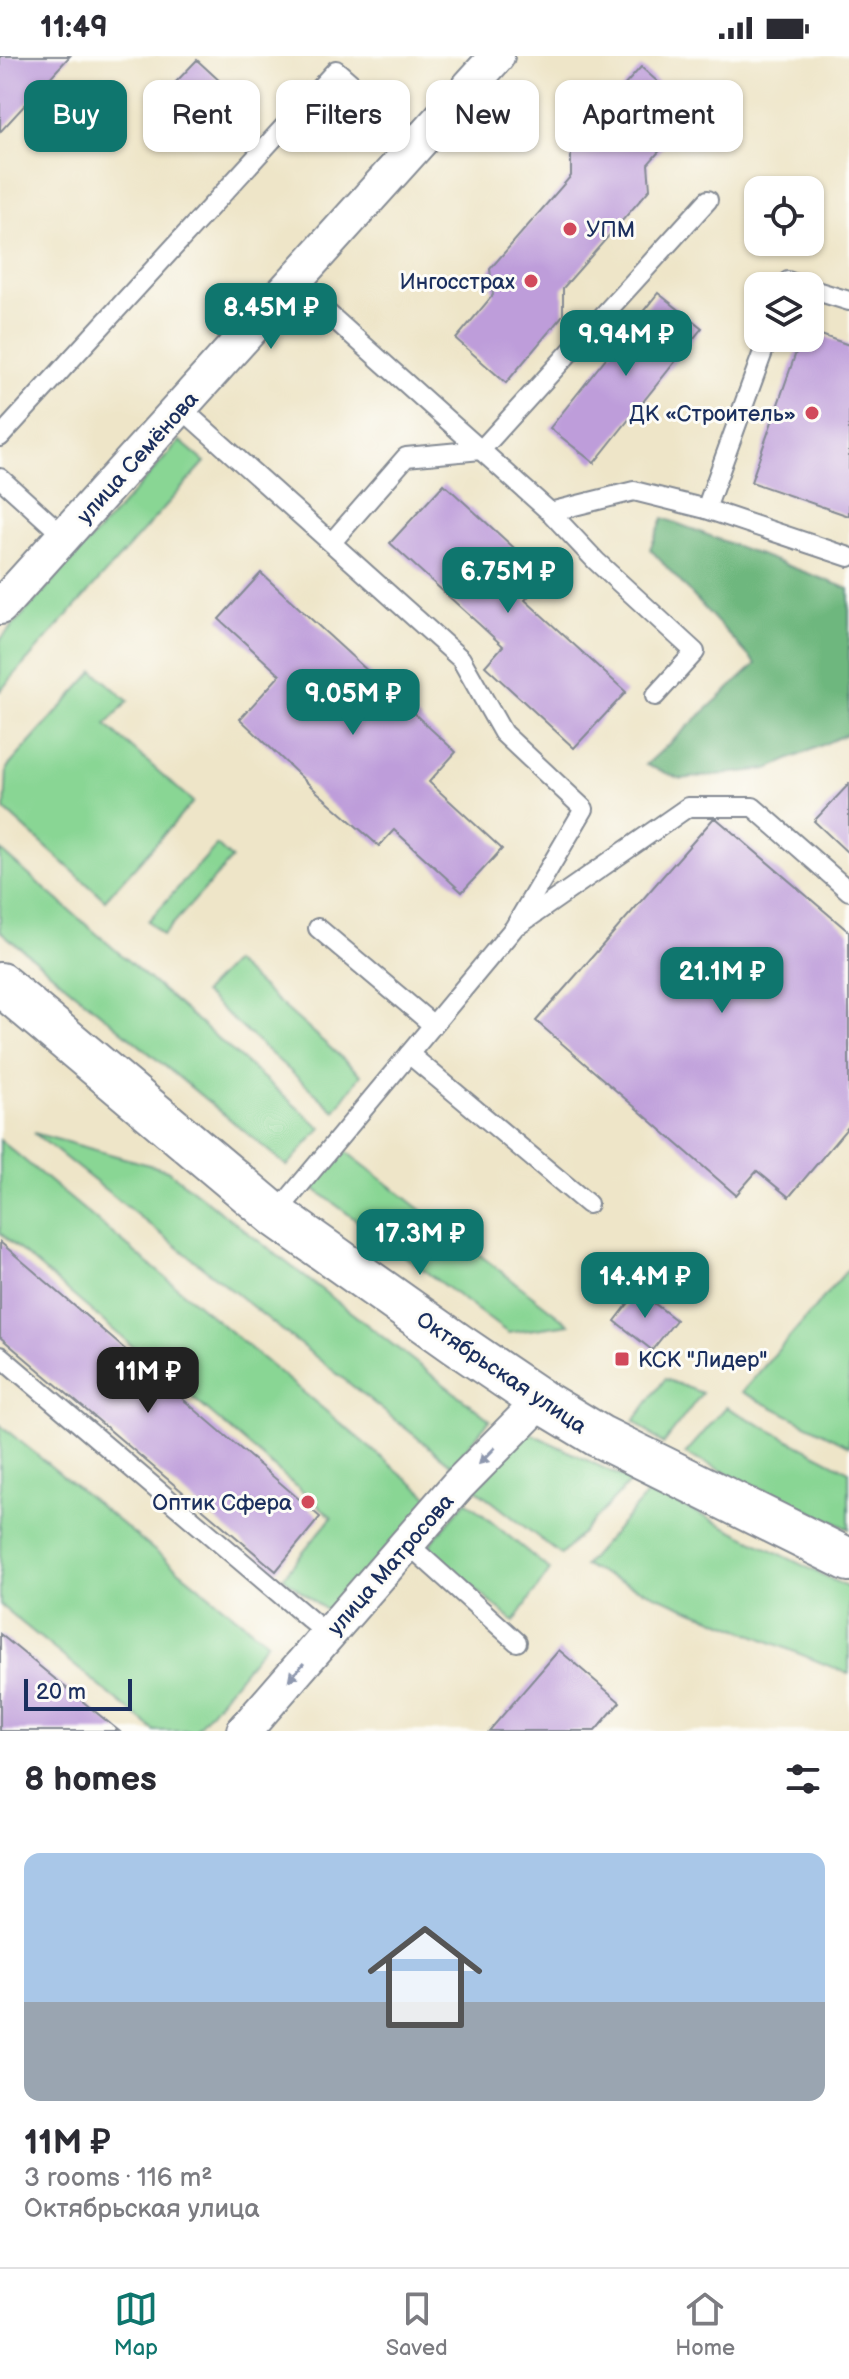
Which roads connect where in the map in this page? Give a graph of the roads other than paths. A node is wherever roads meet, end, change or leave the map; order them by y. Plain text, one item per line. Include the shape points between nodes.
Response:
1 (497, 56) edge
2 (420, 144) junction
3 (708, 200) dead end
4 (294, 283) junction
5 (824, 293) edge
6 (849, 301) edge
7 (763, 352) edge
8 (181, 408) junction
9 (0, 437) edge
10 (481, 450) junction
11 (0, 478) edge
12 (706, 509) junction
13 (550, 512) junction
14 (65, 537) junction
15 (332, 542) junction
16 (849, 557) edge
17 (0, 607) edge
18 (655, 696) dead end
19 (849, 891) edge
20 (318, 928) dead end
21 (514, 928) junction
22 (0, 984) edge
23 (433, 1025) junction
24 (409, 1054) junction
25 (588, 1204) dead end
26 (275, 1215) junction
27 (0, 1356) edge
28 (541, 1401) junction
29 (408, 1544) junction
30 (849, 1560) edge
31 (328, 1635) junction
32 (517, 1642) dead end
33 (244, 1731) edge

1 - 2 street, улица Семёнова
2 - 4 street, улица Семёнова
2 - 9 lane via 336,70
3 - 10 lane
4 - 8 street, улица Семёнова
4 - 10 lane
5 - 6 lane
7 - 12 lane
8 - 14 street, улица Семёнова
8 - 15 lane
10 - 13 lane
10 - 15 lane via 406,457
11 - 14 lane
12 - 13 lane via 634,491
12 - 16 lane
13 - 18 lane via 695,652
14 - 17 street, улица Семёнова
15 - 21 lane via 461,659 503,733 584,809
19 - 21 lane via 753,807 688,807
20 - 23 lane
21 - 23 lane
22 - 26 street, Октябрьская улица
23 - 24 lane
24 - 25 lane
24 - 26 lane
26 - 28 street, Октябрьская улица
27 - 31 lane
28 -> 29 street, улица Матросова
28 - 30 street, Октябрьская улица via 658,1467
29 - 31 street, улица Матросова
29 - 32 lane
31 -> 33 street, улица Матросова

